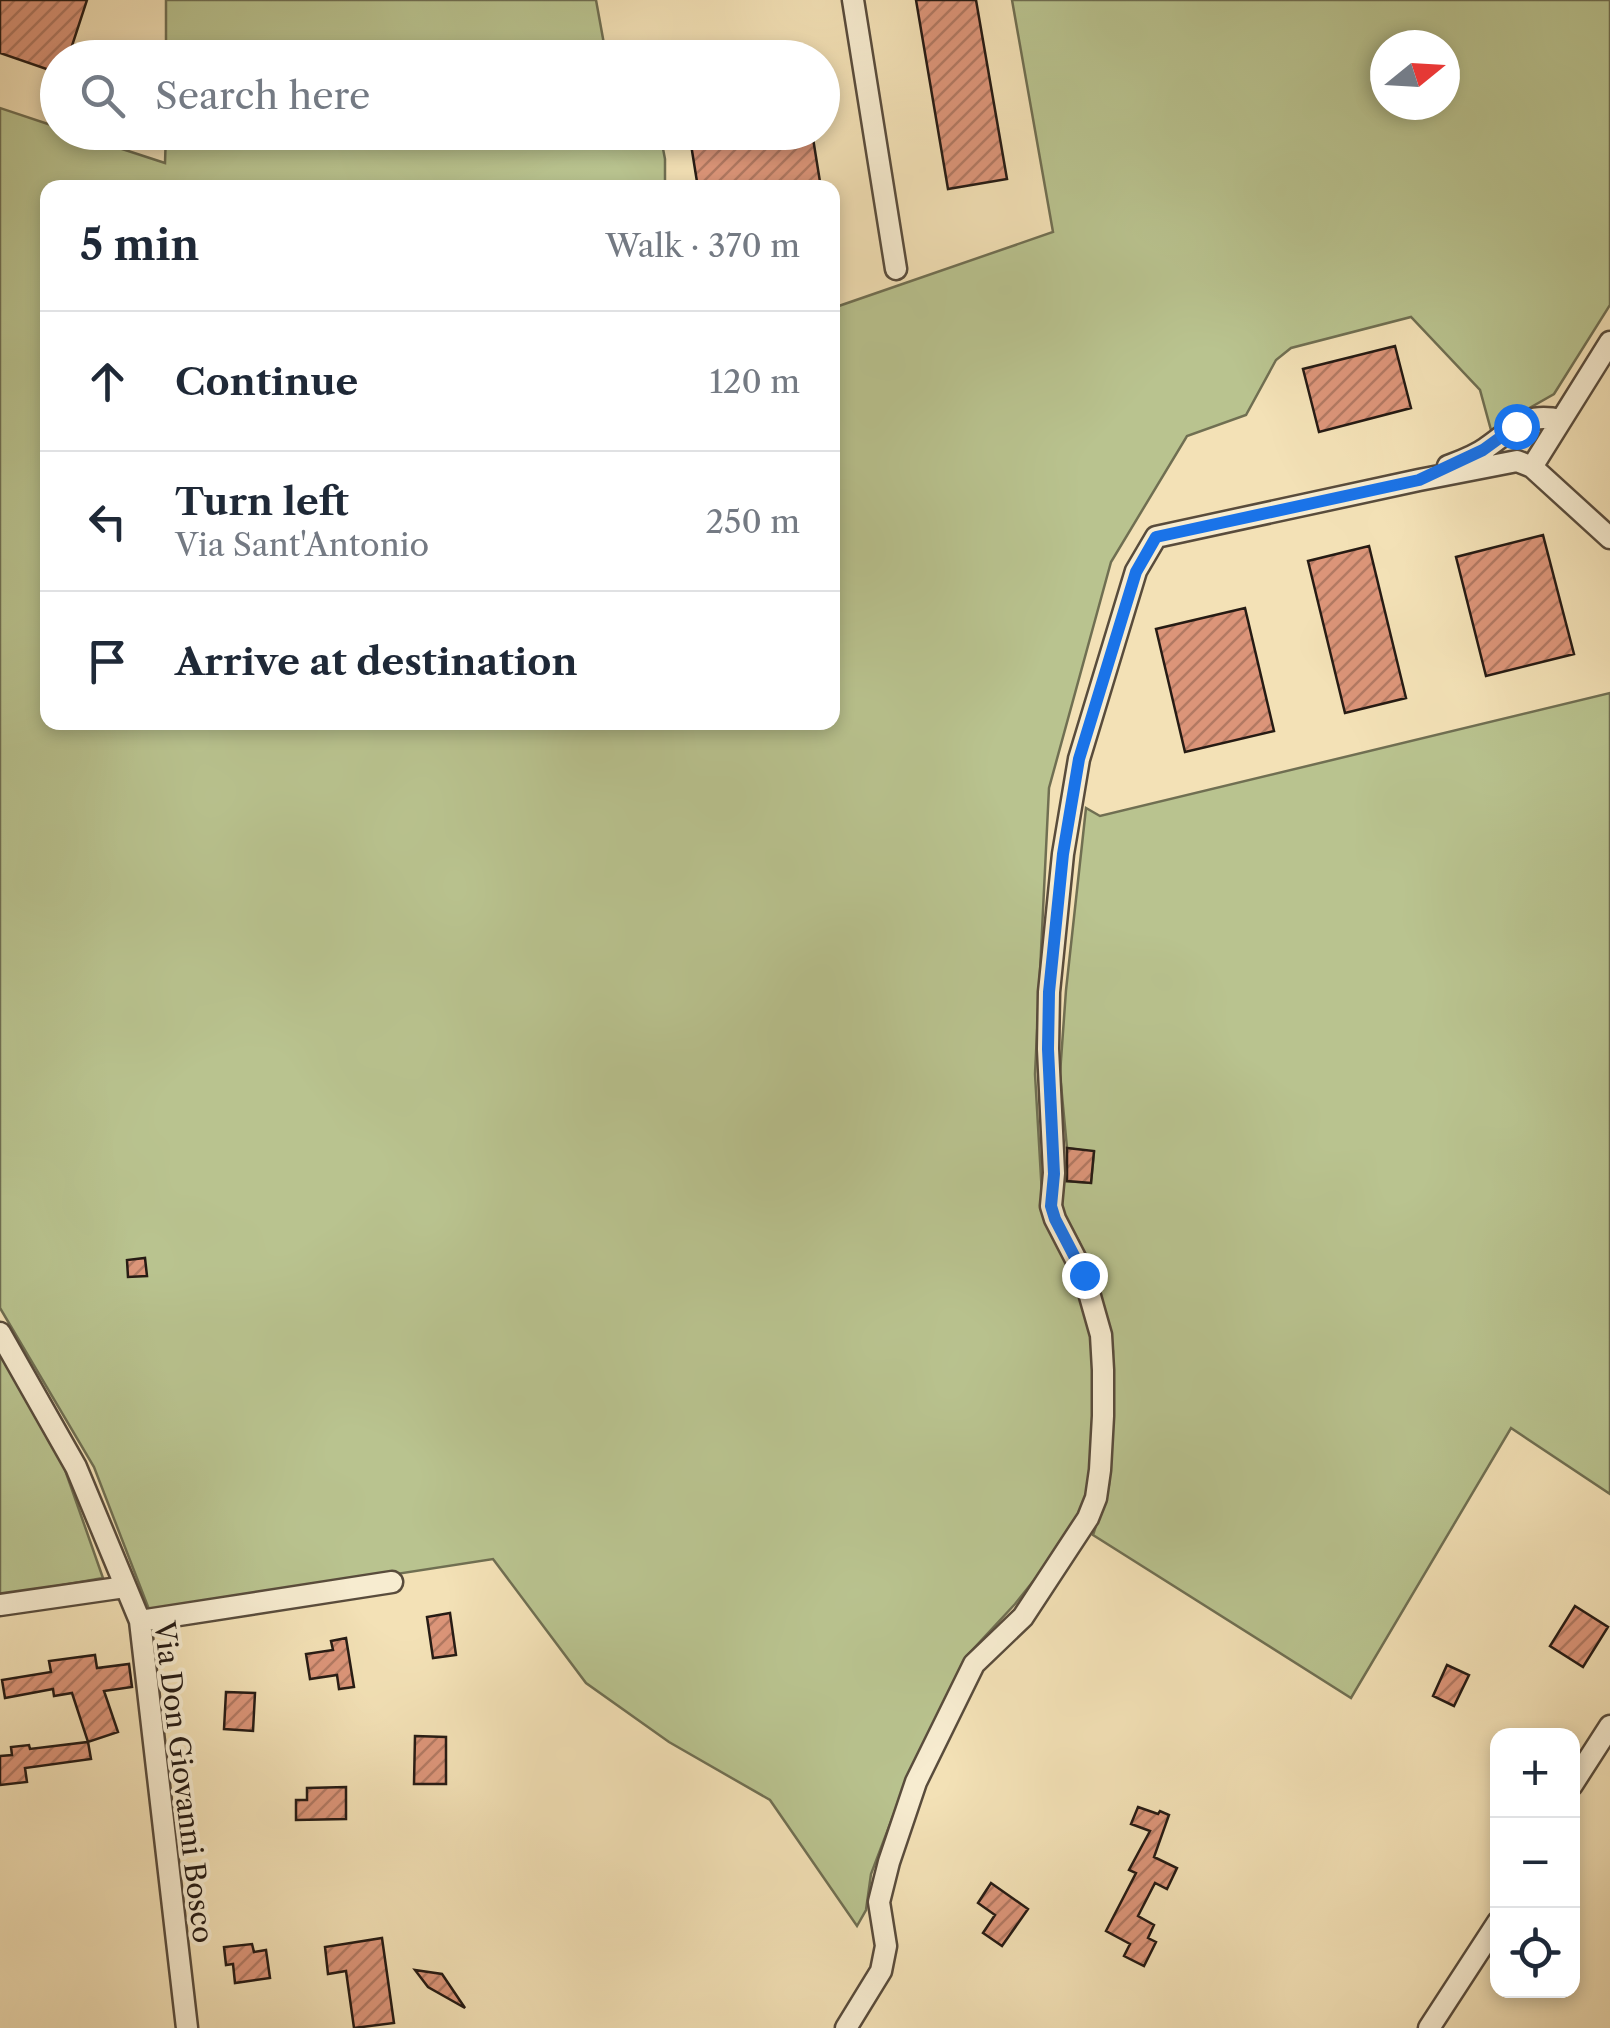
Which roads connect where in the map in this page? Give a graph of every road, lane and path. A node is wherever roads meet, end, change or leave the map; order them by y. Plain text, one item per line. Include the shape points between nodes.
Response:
1 (853, 0) edge
2 (896, 270) dead end
3 (1610, 342) edge
4 (1561, 420) junction
5 (1505, 433) junction
6 (1525, 464) junction
7 (1419, 480) junction
8 (1610, 538) edge
9 (0, 1334) edge
10 (392, 1582) dead end
11 (125, 1587) junction
12 (0, 1605) edge
13 (140, 1622) junction
14 (1610, 1726) edge
15 (1580, 1773) edge
16 (1490, 1934) edge
17 (187, 2028) edge
18 (846, 2028) edge
19 (1429, 2028) edge

1 - 2 street
3 - 4 street
4 - 5 street via 1530,418
4 - 6 street
5 - 6 street
5 - 7 street
6 - 7 street
6 - 8 street
7 - 18 street via 1156,537 1136,572 1079,759 1049,992 1051,1206 1084,1275 1101,1335 1096,1498 1023,1616 974,1664 916,1782 879,1902 886,1946 881,1971
9 - 11 street, Via Don Giovanni Bosco via 76,1468
10 - 13 street
11 - 12 street
11 - 13 street, Via Don Giovanni Bosco
13 - 17 street, Via Don Giovanni Bosco
14 - 15 street
16 - 19 street

